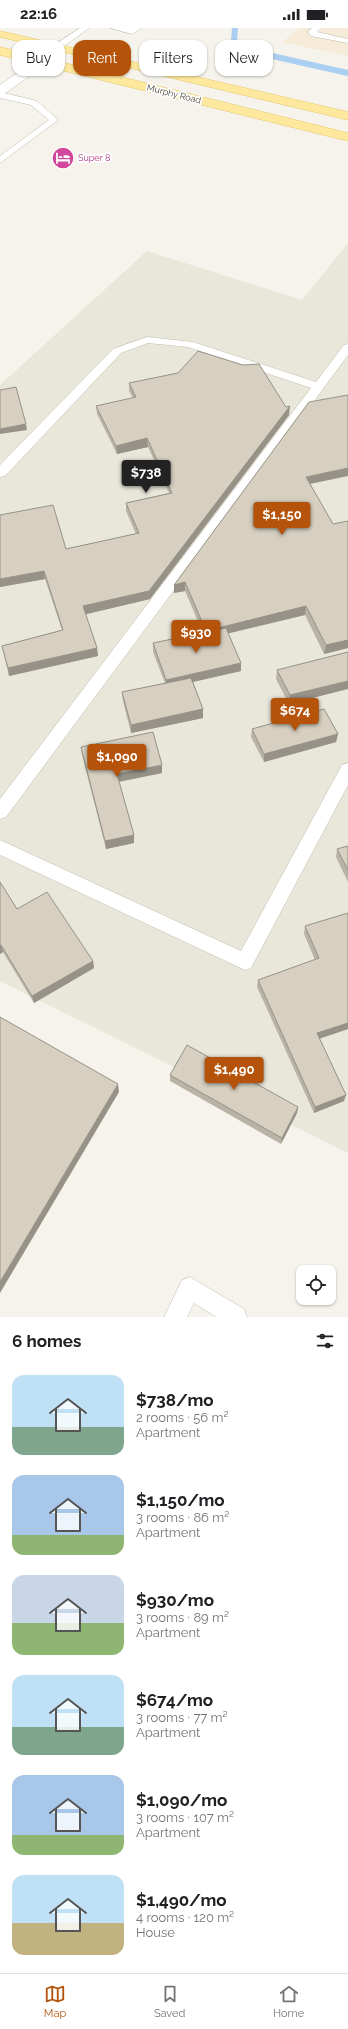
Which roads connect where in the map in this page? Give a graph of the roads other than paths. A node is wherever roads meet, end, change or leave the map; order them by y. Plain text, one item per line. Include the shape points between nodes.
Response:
1 (85, 28) edge
2 (114, 28) edge
3 (138, 28) edge
4 (317, 28) edge
5 (0, 34) edge
6 (26, 40) edge
7 (348, 41) edge
8 (65, 42) edge
9 (65, 49) edge
10 (0, 51) edge
11 (12, 54) edge
12 (65, 67) edge
13 (21, 76) edge
14 (0, 91) edge
15 (0, 94) edge
16 (348, 116) edge
17 (348, 136) edge
18 (0, 160) edge
19 (348, 347) edge
20 (319, 387) junction
21 (0, 473) edge
22 (348, 770) edge
23 (0, 812) edge
24 (0, 847) edge
25 (175, 1317) edge
26 (236, 1317) edge

1 - 8 lane
2 - 3 lane via 132,32
4 - 7 lane via 312,32 314,34
5 - 6 main road, Murphy Road
9 - 16 main road, Murphy Road
10 - 11 main road, Murphy Road
12 - 17 main road, Murphy Road
13 - 14 street
15 - 18 lane via 34,103 54,120
19 - 20 lane
20 - 21 lane via 189,344 147,340 117,351
20 - 23 lane
22 - 24 lane via 245,962
25 - 26 lane via 190,1288

